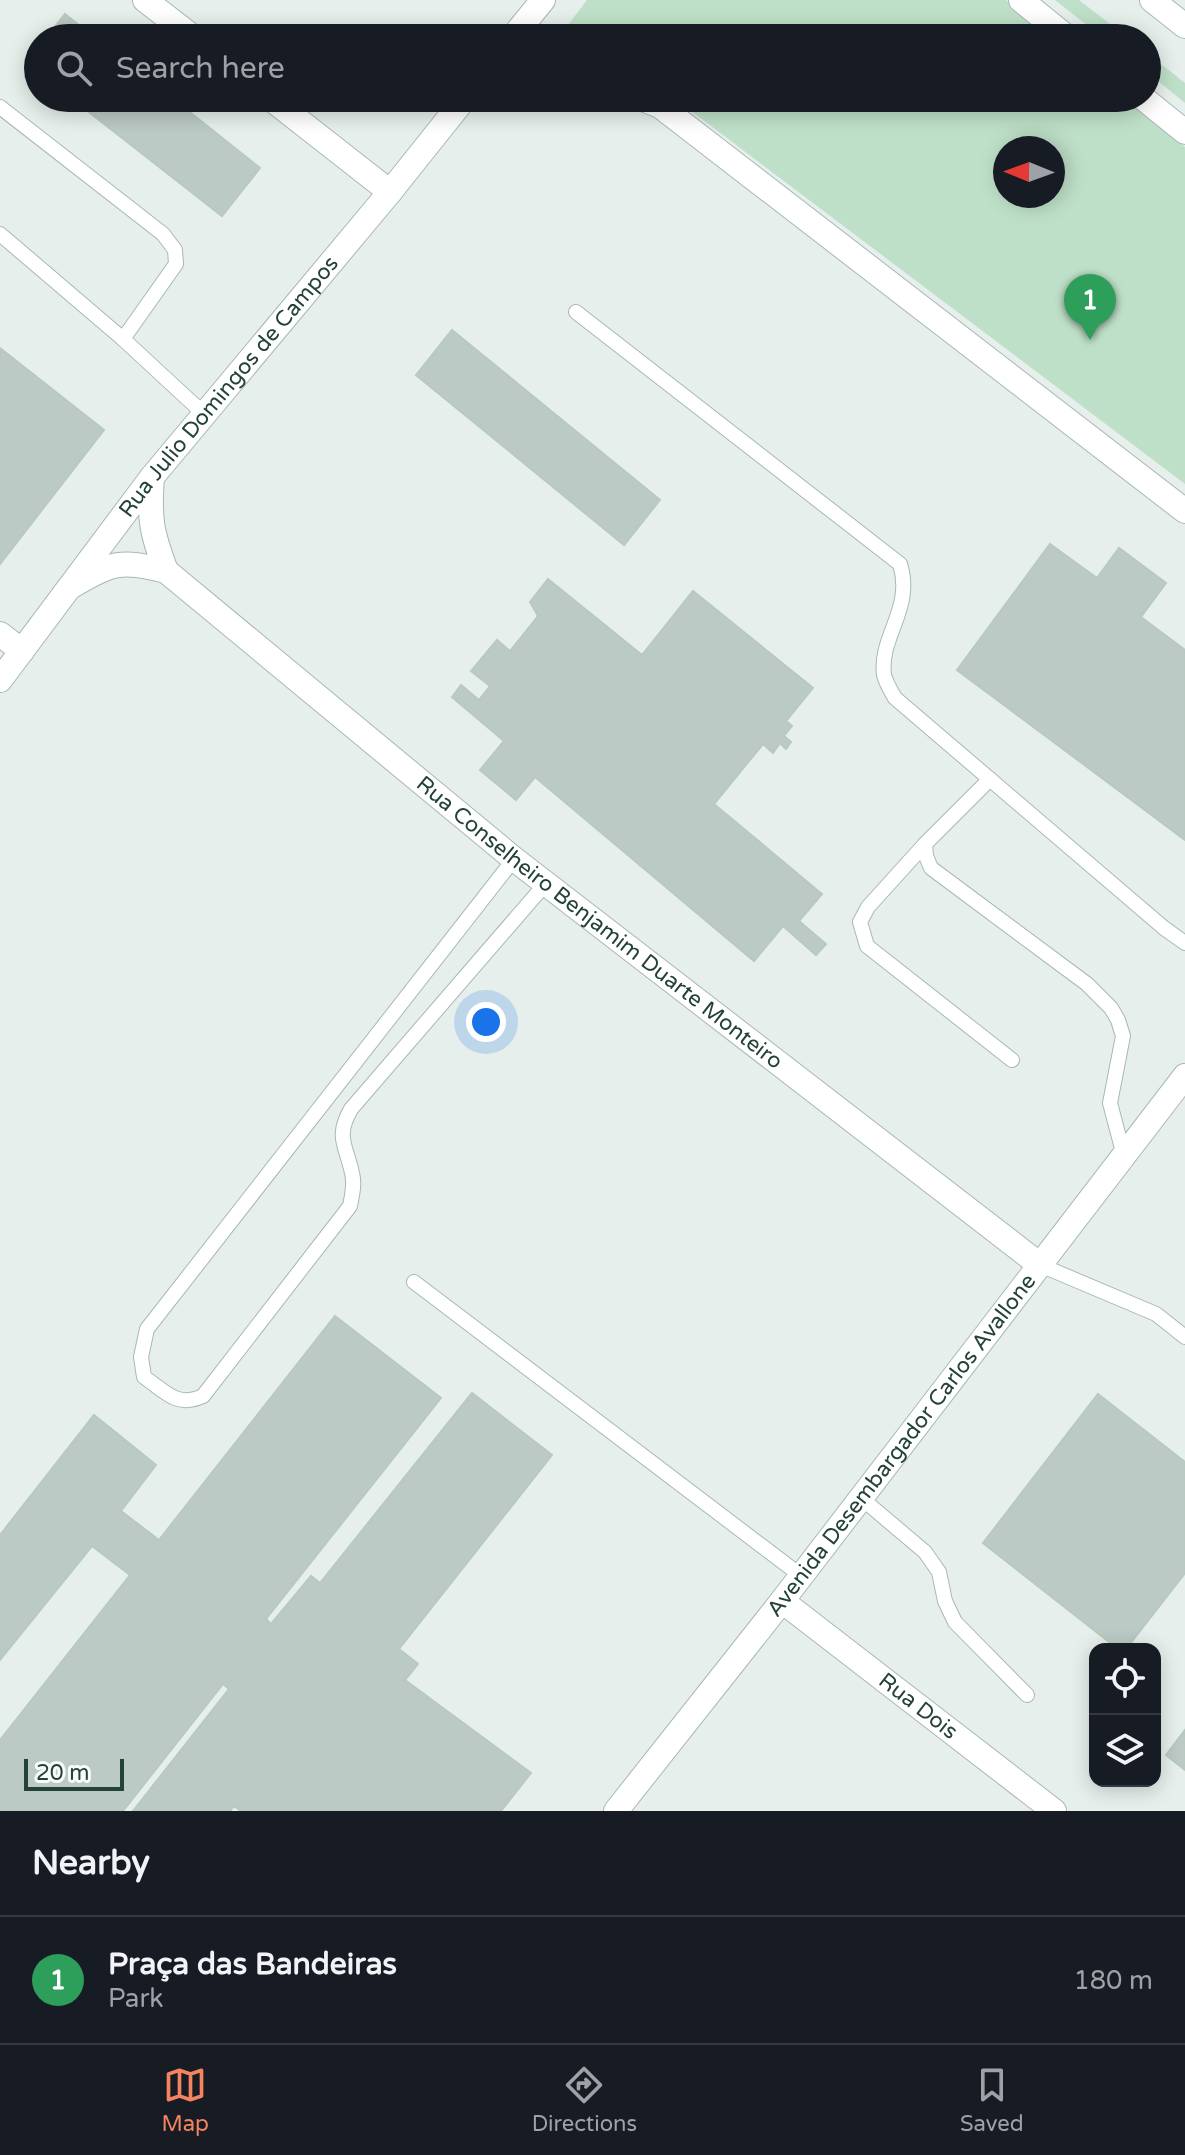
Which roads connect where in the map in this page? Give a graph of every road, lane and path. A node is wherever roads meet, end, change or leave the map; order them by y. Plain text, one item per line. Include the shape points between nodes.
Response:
1 (145, 0) edge
2 (543, 0) edge
3 (1021, 0) edge
4 (1152, 0) edge
5 (176, 24) edge
6 (523, 24) edge
7 (1051, 24) edge
8 (1185, 26) edge
9 (0, 107) edge
10 (288, 112) edge
11 (454, 112) edge
12 (668, 112) edge
13 (1160, 112) edge
14 (1185, 132) edge
15 (390, 192) junction
16 (0, 234) edge
17 (576, 312) dead end
18 (123, 339) junction
19 (203, 413) junction
20 (152, 477) junction
21 (1185, 511) edge
22 (166, 571) junction
23 (70, 587) junction
24 (0, 634) edge
25 (22, 651) junction
26 (0, 680) edge
27 (990, 779) junction
28 (925, 844) junction
29 (514, 859) junction
30 (547, 882) junction
31 (1185, 943) edge
32 (1012, 1060) dead end
33 (1185, 1076) edge
34 (1124, 1156) junction
35 (1040, 1265) junction
36 (414, 1282) dead end
37 (1185, 1337) edge
38 (860, 1497) junction
39 (800, 1575) junction
40 (782, 1601) junction
41 (1027, 1695) dead end
42 (616, 1811) edge
43 (1054, 1811) edge

1 - 5 street
2 - 6 street
3 - 7 street
4 - 8 street
9 - 18 lane via 163,234 175,250 176,264
10 - 15 street
11 - 15 street, Rua Julio Domingos de Campos
12 - 21 street
13 - 14 street
15 - 19 street, Rua Julio Domingos de Campos
16 - 18 lane
17 - 27 lane via 900,564 905,594 884,660 884,678 895,698
18 - 19 lane
19 - 20 street, Rua Julio Domingos de Campos
20 - 22 street, Rua Conselheiro Benjamim Duarte Monteiro via 152,534
20 - 23 street, Rua Julio Domingos de Campos
22 - 23 street, Rua Conselheiro Benjamim Duarte Monteiro via 118,563
22 - 29 street, Rua Conselheiro Benjamim Duarte Monteiro
23 - 25 street, Rua Julio Domingos de Campos
24 - 25 street
25 - 26 street, Rua Julio Domingos de Campos
27 - 28 lane
27 - 31 lane
28 - 32 lane via 868,907 860,922 867,946
28 - 34 lane via 931,868 1087,984 1118,1020 1123,1036 1110,1103
29 - 30 street, Rua Conselheiro Benjamim Duarte Monteiro
29 - 30 lane via 147,1329 141,1357 144,1377 179,1402 203,1396 350,1206 353,1176 341,1135 351,1109
30 - 35 street, Rua Conselheiro Benjamim Duarte Monteiro
33 - 34 street, Avenida Desembargador Carlos Avallone
34 - 35 street, Avenida Desembargador Carlos Avallone
35 - 37 lane via 1156,1314
35 - 38 street, Avenida Desembargador Carlos Avallone
36 - 39 lane
38 - 39 street, Avenida Desembargador Carlos Avallone
38 - 41 lane via 925,1552 939,1572 955,1622
39 - 40 street, Avenida Desembargador Carlos Avallone
40 - 42 street, Avenida Desembargador Carlos Avallone
40 - 43 street, Rua Dois

